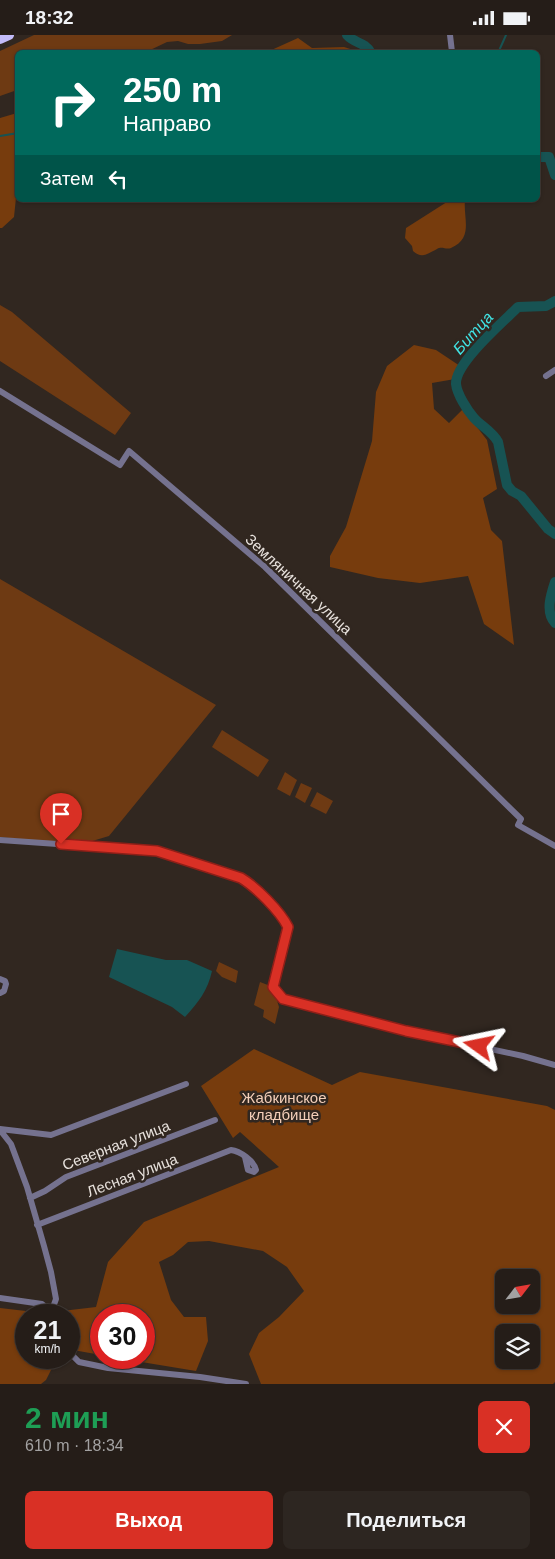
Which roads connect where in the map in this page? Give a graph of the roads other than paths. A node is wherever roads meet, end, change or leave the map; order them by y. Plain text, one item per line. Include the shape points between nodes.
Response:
1 (9, 35) edge
2 (450, 35) edge
3 (0, 39) edge
4 (452, 50) edge
5 (555, 371) edge
6 (546, 376) dead end
7 (0, 391) edge
8 (0, 840) edge
9 (555, 846) edge
10 (0, 979) edge
11 (0, 993) edge
12 (555, 1065) edge
13 (186, 1084) dead end
14 (215, 1120) dead end
15 (0, 1129) edge
16 (14, 1131) junction
17 (9, 1141) junction
18 (244, 1157) dead end
19 (30, 1199) junction
20 (37, 1225) junction
21 (0, 1297) edge
22 (42, 1304) edge
23 (55, 1304) edge
24 (80, 1362) edge
25 (246, 1384) edge

1 - 3 main road
2 - 4 street
5 - 6 street
7 - 9 street, Земляничная улица via 120,465 129,451 265,567 521,819 518,825
8 - 12 street via 157,851 250,883 288,927 273,987 283,999
10 - 11 street via 6,984
13 - 16 street via 52,1135
14 - 19 street, Северная улица via 66,1177
15 - 16 street
15 - 17 street
16 - 17 street
17 - 19 street
18 - 20 street, Лесная улица via 237,1151 223,1153
19 - 20 street
20 - 23 street via 51,1272
21 - 22 street
24 - 25 street

